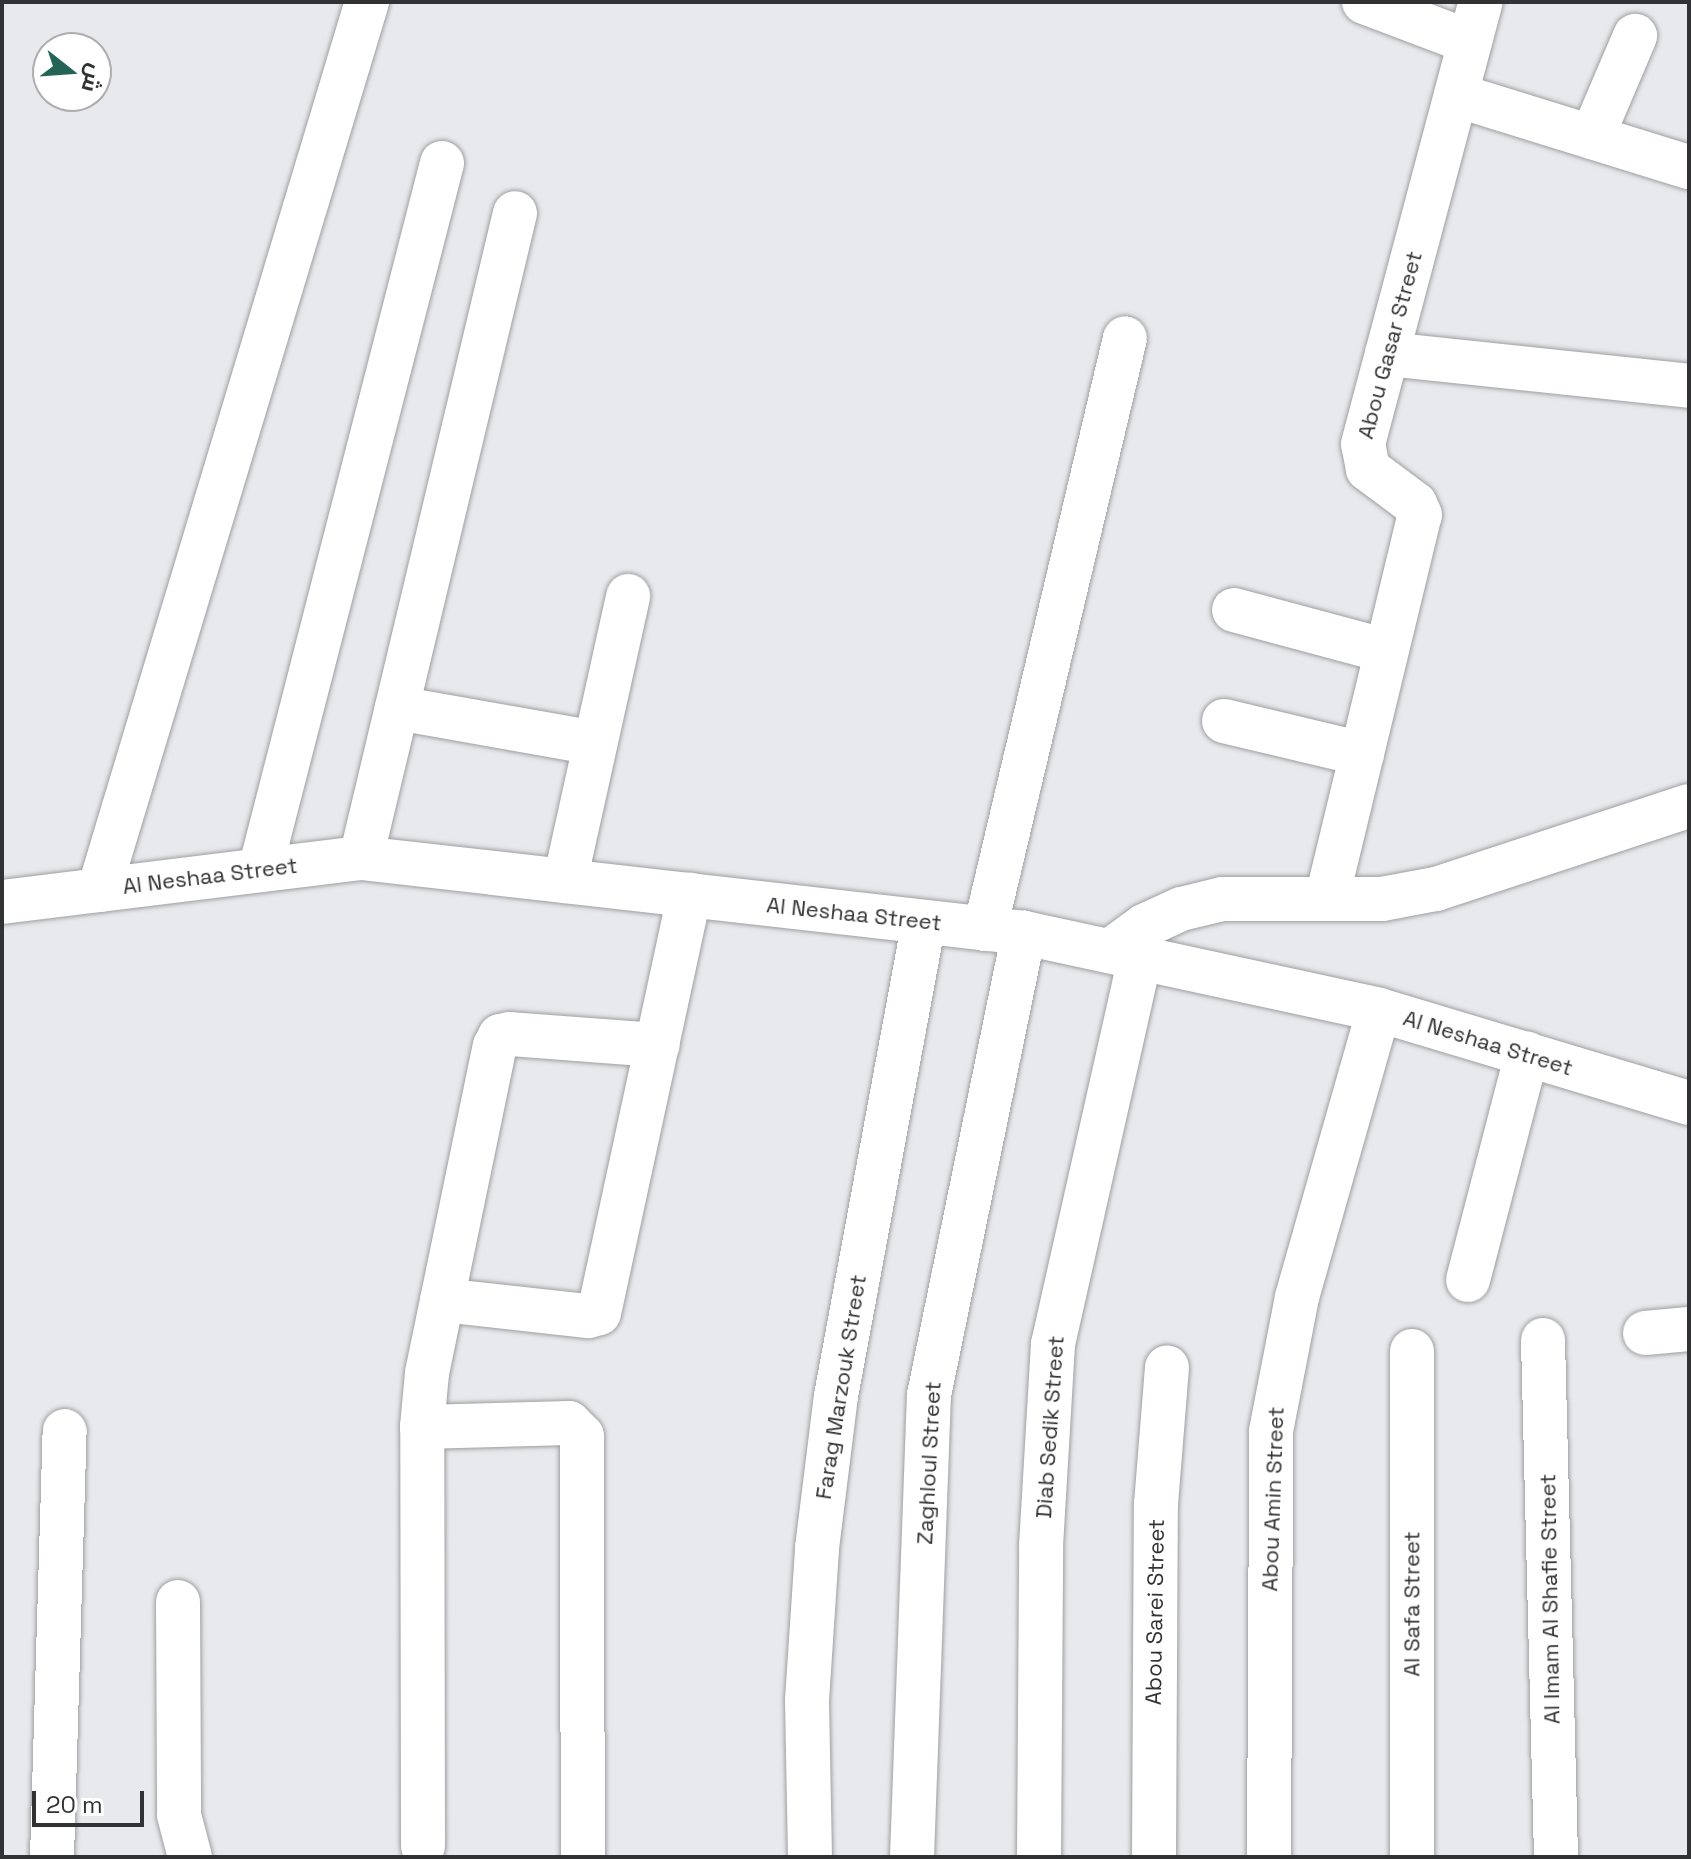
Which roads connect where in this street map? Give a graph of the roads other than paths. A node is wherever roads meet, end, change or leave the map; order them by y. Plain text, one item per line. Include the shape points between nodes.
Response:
1 (367, 2) edge
2 (1364, 2) edge
3 (1475, 22) edge
4 (1635, 36) dead end
5 (1456, 95) junction
6 (1592, 137) junction
7 (442, 163) dead end
8 (1689, 167) edge
9 (515, 213) dead end
10 (1125, 338) dead end
11 (1387, 354) junction
12 (1689, 386) edge
13 (628, 596) dead end
14 (1234, 610) dead end
15 (1387, 651) junction
16 (397, 708) junction
17 (1224, 721) dead end
18 (595, 743) junction
19 (1362, 754) junction
20 (1689, 806) edge
21 (361, 858) junction
22 (260, 870) junction
23 (565, 881) junction
24 (99, 890) junction
25 (689, 895) junction
26 (1327, 898) junction
27 (2, 902) edge
28 (924, 922) junction
29 (1004, 931) junction
30 (1125, 954) junction
31 (1379, 1010) junction
32 (658, 1045) junction
33 (1527, 1054) junction
34 (1689, 1103) edge
35 (1468, 1280) dead end
36 (442, 1300) junction
37 (1689, 1329) edge
38 (1645, 1333) dead end
39 (1543, 1340) dead end
40 (1412, 1351) dead end
41 (1167, 1367) dead end
42 (422, 1427) junction
43 (65, 1431) dead end
44 (178, 1602) dead end
45 (423, 1846) dead end
46 (52, 1857) edge
47 (190, 1857) edge
48 (583, 1857) edge
49 (810, 1857) edge
50 (912, 1857) edge
51 (1039, 1857) edge
52 (1154, 1857) edge
53 (1269, 1857) edge
54 (1412, 1857) edge
55 (1556, 1857) edge

1 - 24 street
2 - 3 street
3 - 5 street, Abou Gasar Street
4 - 6 street
5 - 6 street
5 - 11 street, Abou Gasar Street
6 - 8 street
7 - 22 street
9 - 16 street
10 - 29 street, Zaghloul Street
11 - 12 street
11 - 15 street, Abou Gasar Street via 1362,454 1374,475 1415,504 1420,515
13 - 18 street
14 - 15 street
15 - 19 street, Abou Gasar Street
16 - 18 street
16 - 21 street
17 - 19 street
18 - 23 street
19 - 26 street, Abou Gasar Street
20 - 26 street via 1436,889 1382,899
21 - 22 street, Al Neshaa Street
21 - 23 street, Al Neshaa Street
22 - 24 street, Al Neshaa Street
23 - 25 street, Al Neshaa Street
24 - 27 street, Al Neshaa Street
25 - 28 street, Al Neshaa Street
25 - 32 street
26 - 30 street via 1222,899 1144,926
28 - 29 street, Al Neshaa Street
28 - 49 street, Farag Marzouk Street via 834,1411 807,1700
29 - 30 street, Al Neshaa Street
29 - 50 street, Zaghloul Street via 929,1395
30 - 31 street, Al Neshaa Street
30 - 51 street, Diab Sedik Street via 1053,1344 1041,1546
31 - 33 street, Al Neshaa Street
31 - 53 street, Abou Amin Street via 1297,1297 1271,1431
32 - 36 street via 500,1036
32 - 36 street via 599,1313
33 - 34 street, Al Neshaa Street
33 - 35 street
36 - 42 street
37 - 38 street
39 - 55 street, Al Imam Al Shafie Street
40 - 54 street, Al Safa Street
41 - 52 street, Abou Sarei Street via 1156,1504
42 - 45 street
42 - 48 street via 569,1423 582,1436
43 - 46 street
44 - 47 street via 179,1815

